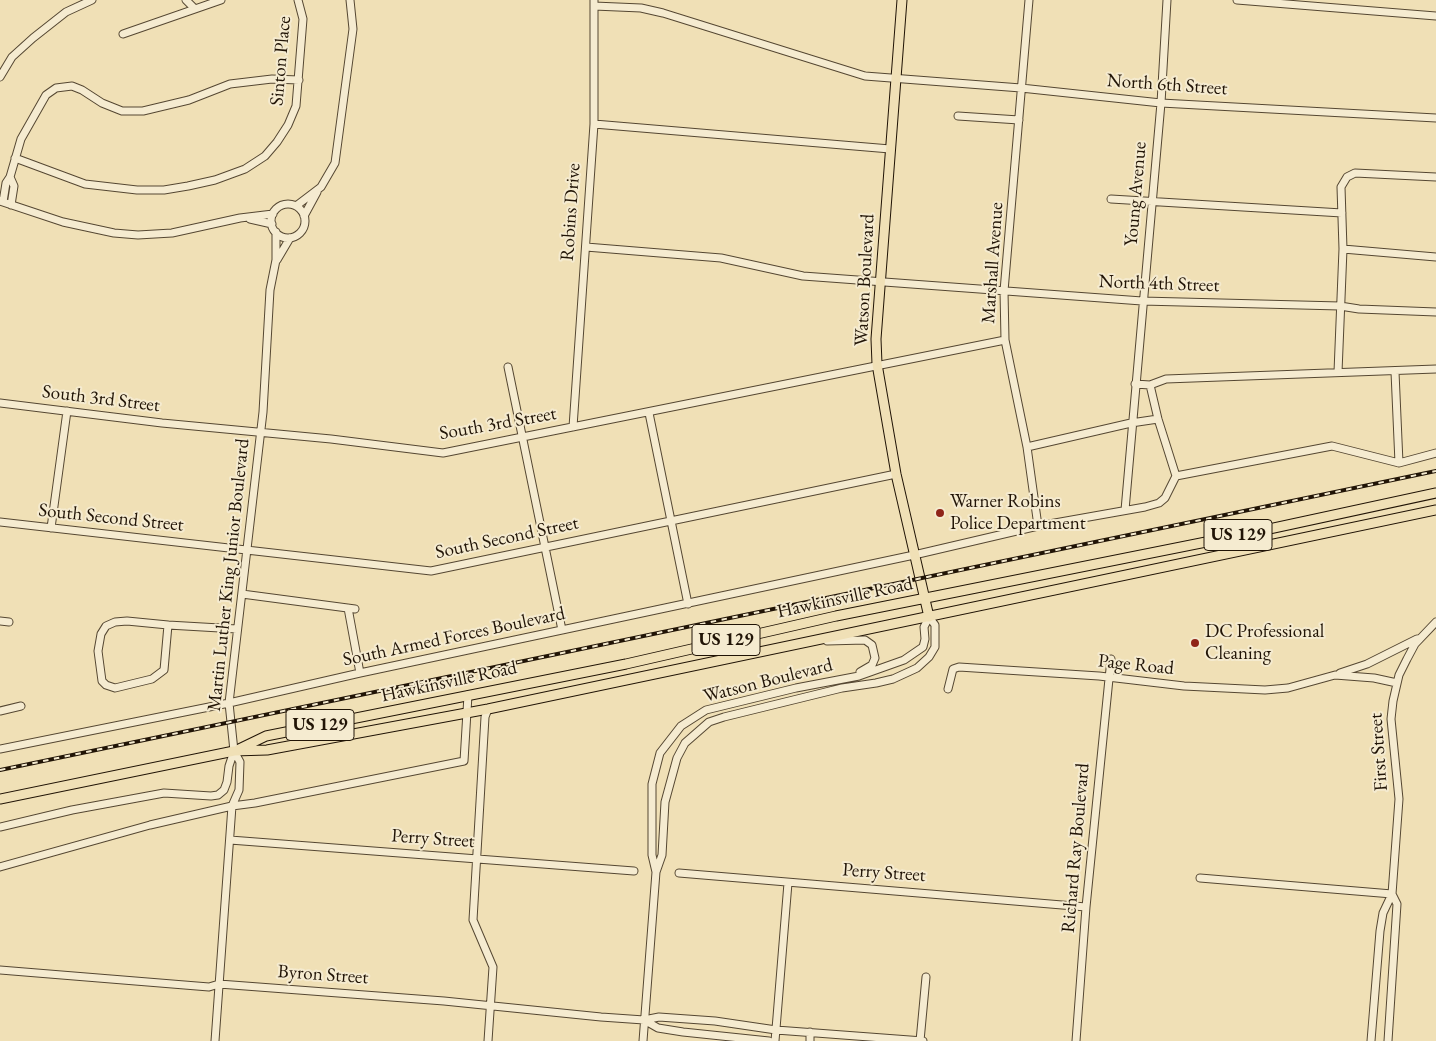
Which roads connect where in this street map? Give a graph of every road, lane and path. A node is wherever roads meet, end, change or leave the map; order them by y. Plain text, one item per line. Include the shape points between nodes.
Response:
1 (92, 0) edge
2 (186, 0) edge
3 (194, 0) edge
4 (221, 0) edge
5 (298, 0) edge
6 (350, 0) edge
7 (902, 0) edge
8 (1028, 0) edge
9 (1167, 0) edge
10 (1237, 0) edge
11 (594, 3) edge
12 (194, 8) junction
13 (1436, 16) edge
14 (124, 34) dead end
15 (0, 77) edge
16 (897, 78) junction
17 (299, 80) junction
18 (1021, 88) junction
19 (1161, 103) junction
20 (958, 116) dead end
21 (1436, 118) edge
22 (1019, 120) junction
23 (594, 124) junction
24 (890, 149) junction
25 (15, 158) junction
26 (10, 177) junction
27 (1436, 177) edge
28 (317, 192) junction
29 (1112, 199) dead end
30 (2, 201) edge
31 (1152, 203) junction
32 (11, 204) junction
33 (296, 206) junction
34 (1342, 213) junction
35 (273, 214) junction
36 (304, 216) junction
37 (248, 218) junction
38 (272, 224) junction
39 (276, 232) junction
40 (290, 238) junction
41 (586, 246) junction
42 (1343, 249) junction
43 (1436, 257) edge
44 (276, 260) junction
45 (880, 280) junction
46 (1004, 291) junction
47 (1142, 301) junction
48 (1340, 306) junction
49 (1436, 312) edge
50 (1005, 340) junction
51 (878, 364) junction
52 (508, 368) dead end
53 (1436, 369) edge
54 (1338, 372) junction
55 (1395, 372) junction
56 (1135, 384) junction
57 (1150, 385) junction
58 (0, 402) edge
59 (67, 411) junction
60 (649, 413) junction
61 (1158, 419) junction
62 (1131, 423) junction
63 (573, 427) junction
64 (260, 432) junction
65 (521, 438) junction
66 (1027, 447) junction
67 (1436, 453) edge
68 (1399, 463) junction
69 (896, 474) junction
70 (1176, 476) junction
71 (1436, 493) edge
72 (1125, 510) junction
73 (1436, 510) edge
74 (671, 520) junction
75 (0, 522) edge
76 (1038, 526) junction
77 (51, 528) junction
78 (545, 547) junction
79 (246, 549) junction
80 (914, 555) junction
81 (242, 594) junction
82 (924, 599) junction
83 (688, 604) junction
84 (928, 617) junction
85 (0, 621) edge
86 (9, 622) dead end
87 (1436, 622) edge
88 (168, 625) junction
89 (237, 629) junction
90 (562, 630) junction
91 (1421, 637) junction
92 (801, 644) junction
93 (1111, 659) dead end
94 (360, 673) junction
95 (1335, 674) junction
96 (1110, 678) junction
97 (838, 680) junction
98 (1397, 683) junction
99 (948, 688) dead end
100 (468, 695) junction
101 (229, 704) junction
102 (21, 706) dead end
103 (488, 709) junction
104 (0, 711) edge
105 (467, 713) junction
106 (0, 749) edge
107 (234, 751) junction
108 (0, 799) edge
109 (232, 806) junction
110 (0, 827) edge
111 (230, 840) junction
112 (476, 859) junction
113 (0, 867) edge
114 (634, 871) dead end
115 (656, 872) junction
116 (679, 873) dead end
117 (1200, 878) dead end
118 (788, 883) junction
119 (1392, 894) junction
120 (1086, 907) junction
121 (0, 970) edge
122 (926, 977) dead end
123 (219, 984) junction
124 (491, 1005) junction
125 (644, 1020) junction
126 (776, 1030) junction
127 (810, 1032) junction
128 (215, 1041) edge
129 (488, 1041) edge
130 (643, 1041) edge
131 (769, 1041) edge
132 (775, 1041) edge
133 (810, 1041) edge
134 (921, 1041) edge
135 (1076, 1041) edge
136 (1372, 1041) edge
137 (1388, 1041) edge

1 - 15 street via 66,12 39,33 12,57
2 - 12 street
3 - 12 street
4 - 12 street
5 - 17 street, Sinton Place via 304,19
6 - 28 street via 353,29 335,163 332,173
7 - 16 main road, Watson Boulevard
8 - 18 street, Marshall Avenue
9 - 19 street, Young Avenue
10 - 13 street
11 - 16 street, North 6th Street via 663,13 854,74
11 - 23 street, Robins Drive
12 - 14 street
16 - 18 street, North 6th Street
16 - 24 main road, Watson Boulevard
17 - 25 street via 272,79 230,84 189,100 142,112 122,111 102,104 72,86 56,88 36,110
17 - 25 street, Sinton Place via 296,106 288,125 265,156 245,169 215,180 164,190 112,188 85,184
18 - 19 street, North 6th Street
18 - 22 street, Marshall Avenue
19 - 21 street, North 6th Street
19 - 31 street, Young Avenue
20 - 22 street
22 - 46 street, Marshall Avenue
23 - 24 street
23 - 41 street, Robins Drive
24 - 45 main road, Watson Boulevard
25 - 26 street
26 - 30 street
26 - 32 street via 14,186
27 - 34 street via 1351,174 1341,187
28 - 33 street
28 - 36 street
29 - 31 street
30 - 32 street
31 - 34 street
31 - 47 street, Young Avenue
32 - 37 street via 63,222 138,235 172,233
33 - 35 street via 280,206
33 - 36 street
34 - 42 street
35 - 37 street
35 - 38 street
36 - 40 street via 303,230
37 - 38 street
38 - 39 street
39 - 40 street
39 - 44 street, Martin Luther King Junior Boulevard
40 - 44 street, Martin Luther King Junior Boulevard
41 - 45 street, North 4th Street via 721,258 803,276
41 - 63 street, Robins Drive
42 - 43 street
42 - 48 street
44 - 64 street, Martin Luther King Junior Boulevard via 270,290
45 - 46 street, North 4th Street
45 - 51 main road, Watson Boulevard via 876,339
46 - 47 street, North 4th Street
46 - 50 street, Marshall Avenue
47 - 48 street, North 4th Street
47 - 56 street, Young Avenue
48 - 49 street, North 4th Street
48 - 54 street
50 - 51 street, South 3rd Street
50 - 66 street, Marshall Avenue
51 - 60 street, South 3rd Street
51 - 69 main road, Watson Boulevard
52 - 65 street
53 - 55 street
54 - 55 street
54 - 57 street via 1166,379
55 - 68 street
56 - 57 street
56 - 62 street, Young Avenue
57 - 61 street
58 - 59 street, South 3rd Street
59 - 64 street, South 3rd Street
59 - 77 street
60 - 63 street, South 3rd Street
60 - 74 street
61 - 62 street
61 - 70 street
62 - 66 street
62 - 72 street, Young Avenue
63 - 65 street, South 3rd Street
64 - 65 street, South 3rd Street via 443,453
64 - 79 street, Martin Luther King Junior Boulevard
65 - 78 street
66 - 76 street, Marshall Avenue
67 - 68 street
68 - 70 street via 1332,446
69 - 74 street, South Second Street
69 - 80 main road, Watson Boulevard
70 - 72 street, South Armed Forces Boulevard via 1159,503
71 - 82 main road, Hawkinsville Road / US 129
72 - 76 street, South Armed Forces Boulevard
73 - 84 main road, Hawkinsville Road / US 129
74 - 78 street, South Second Street
74 - 83 street
75 - 77 street, South Second Street
76 - 80 street, South Armed Forces Boulevard
77 - 79 street, South Second Street
78 - 79 street, South Second Street via 431,571
78 - 90 street
79 - 81 street, Martin Luther King Junior Boulevard
80 - 82 main road, Watson Boulevard
80 - 83 street, South Armed Forces Boulevard
81 - 89 street, Martin Luther King Junior Boulevard
81 - 94 street via 352,608
82 - 84 main road, Watson Boulevard
82 - 100 main road, Hawkinsville Road / US 129
83 - 90 street, South Armed Forces Boulevard
84 - 92 main road, Hawkinsville Road / US 129
84 - 97 street, Watson Boulevard via 923,647 917,653 882,669
84 - 115 street, Watson Boulevard via 935,626 935,647 917,668 893,679 740,711 709,722 696,732 677,758 668,786 662,855
85 - 86 street
87 - 91 street, First Street
88 - 88 street via 127,621 106,626 100,634 98,651 100,675 106,685 115,688 157,677 164,670
88 - 89 street
89 - 101 street, Martin Luther King Junior Boulevard
90 - 94 street, South Armed Forces Boulevard
91 - 95 street, Page Road via 1367,664
91 - 98 street, First Street
92 - 97 street via 865,640 872,645 875,658 872,665
92 - 103 main road, Hawkinsville Road / US 129
93 - 96 street, Richard Ray Boulevard
94 - 101 street, South Armed Forces Boulevard
95 - 96 street, Page Road via 1276,690 1184,686
95 - 98 street, Page Road
96 - 99 street, Page Road via 959,667 953,669
96 - 120 street, Richard Ray Boulevard
97 - 115 street, Watson Boulevard via 706,710 681,726 660,754 652,784 652,855
98 - 119 street, First Street via 1391,719 1399,799
100 - 105 street
100 - 107 main road, Hawkinsville Road / US 129 via 266,736
101 - 106 street, South Armed Forces Boulevard
101 - 107 street, Martin Luther King Junior Boulevard
102 - 104 street
103 - 105 main road, Hawkinsville Road / US 129
103 - 112 street
105 - 107 main road, Hawkinsville Road / US 129 via 268,750
105 - 109 street via 464,761
107 - 108 main road, Hawkinsville Road / US 129
107 - 109 street, Martin Luther King Junior Boulevard via 240,762 239,790
107 - 110 street via 227,782 218,795 164,793
109 - 111 street, Martin Luther King Junior Boulevard
109 - 113 street
111 - 112 street, Perry Street
111 - 123 street, Martin Luther King Junior Boulevard
112 - 114 street, Perry Street
112 - 124 street via 473,920 493,967
115 - 125 street, Watson Boulevard
116 - 118 street, Perry Street
117 - 119 street
118 - 120 street, Perry Street
118 - 126 street
119 - 136 street, First Street via 1383,913 1380,930
119 - 137 street, First Street via 1397,904
120 - 135 street, Richard Ray Boulevard
121 - 123 street, Byron Street via 209,987
122 - 134 street
123 - 124 street, Byron Street
123 - 128 street, Martin Luther King Junior Boulevard
124 - 125 street, Byron Street
124 - 129 street
125 - 126 street, Byron Street via 678,1018
125 - 130 street, Watson Boulevard
125 - 131 street, Byron Street via 658,1028
126 - 127 street, Byron Street
126 - 132 street
127 - 133 street
127 - 134 street, Byron Street

